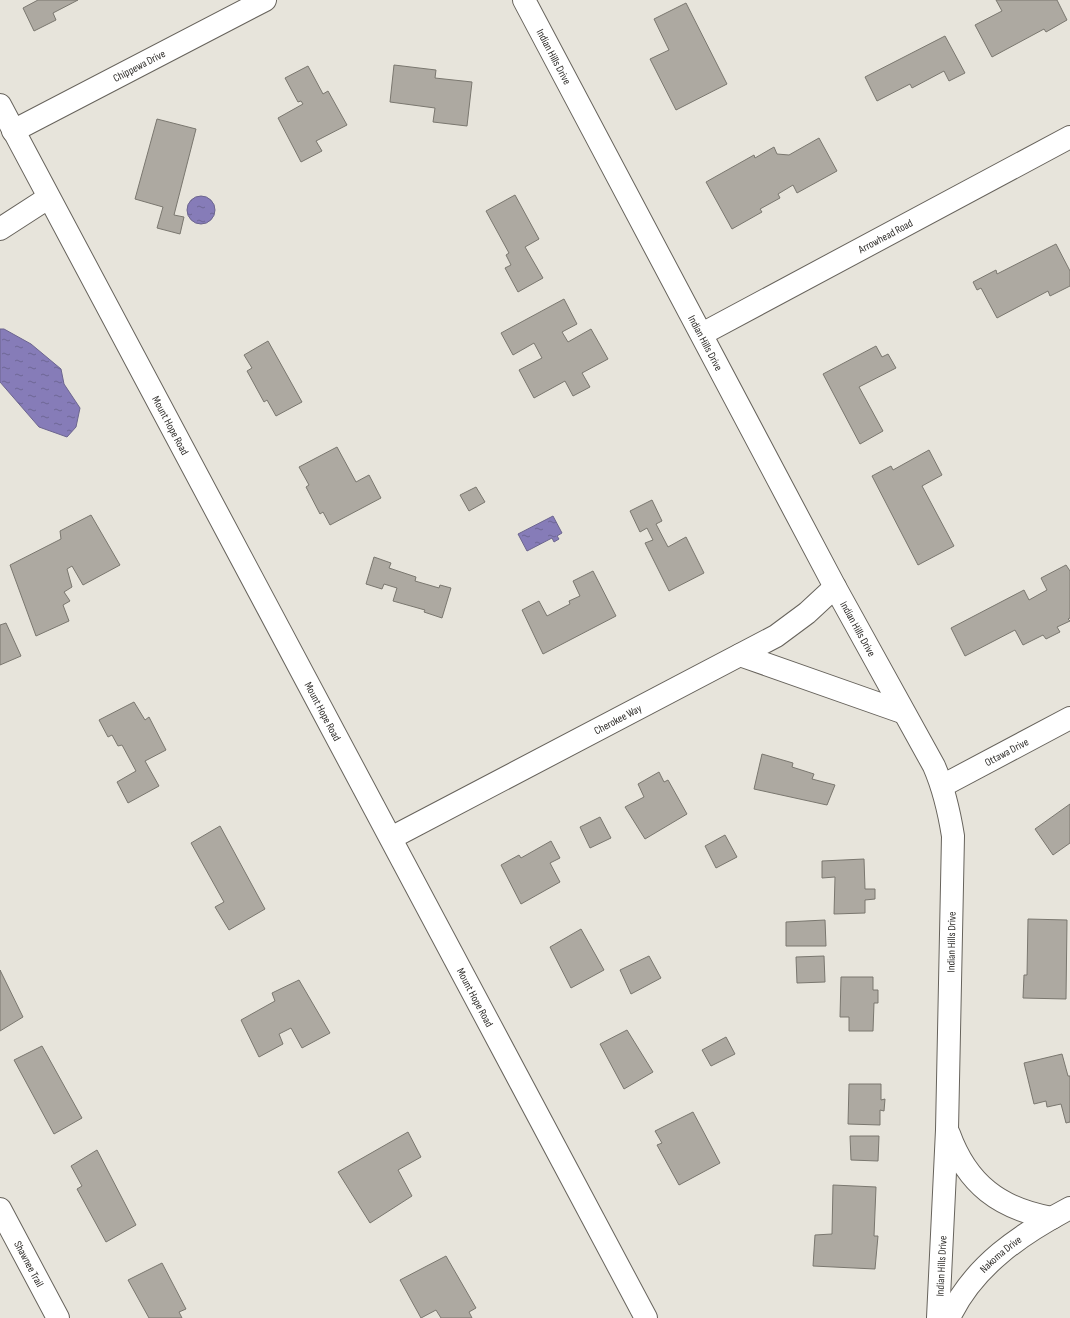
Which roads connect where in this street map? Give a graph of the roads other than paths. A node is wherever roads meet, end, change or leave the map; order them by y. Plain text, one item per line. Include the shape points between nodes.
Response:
1 (265, 0) edge
2 (524, 0) edge
3 (0, 105) edge
4 (14, 131) junction
5 (1070, 137) edge
6 (48, 198) junction
7 (0, 229) edge
8 (702, 334) junction
9 (835, 587) junction
10 (740, 655) junction
11 (902, 712) junction
12 (1070, 718) edge
13 (942, 786) junction
14 (391, 838) junction
15 (947, 1130) junction
16 (0, 1209) edge
17 (1061, 1213) edge
18 (58, 1318) edge
19 (646, 1318) edge
20 (938, 1318) edge
21 (949, 1318) edge

1 - 4 street, Chippewa Drive
2 - 8 street, Indian Hills Drive
3 - 4 street, Mount Hope Road
4 - 6 street, Mount Hope Road
5 - 8 street, Arrowhead Road
6 - 7 street
6 - 14 street, Mount Hope Road
8 - 9 street, Indian Hills Drive
9 - 10 street, Cherokee Way via 792,626
9 - 11 street, Indian Hills Drive
10 - 11 street
10 - 14 street, Cherokee Way
11 - 13 street, Indian Hills Drive via 934,766
12 - 13 street, Ottawa Drive
13 - 15 street, Indian Hills Drive via 953,836
14 - 19 street, Mount Hope Road
15 - 17 street via 964,1167 977,1183 1006,1204 1021,1211
15 - 20 street, Indian Hills Drive
16 - 18 street, Shawnee Trail
17 - 21 street, Nakoma Drive via 1016,1241 986,1266 963,1293

